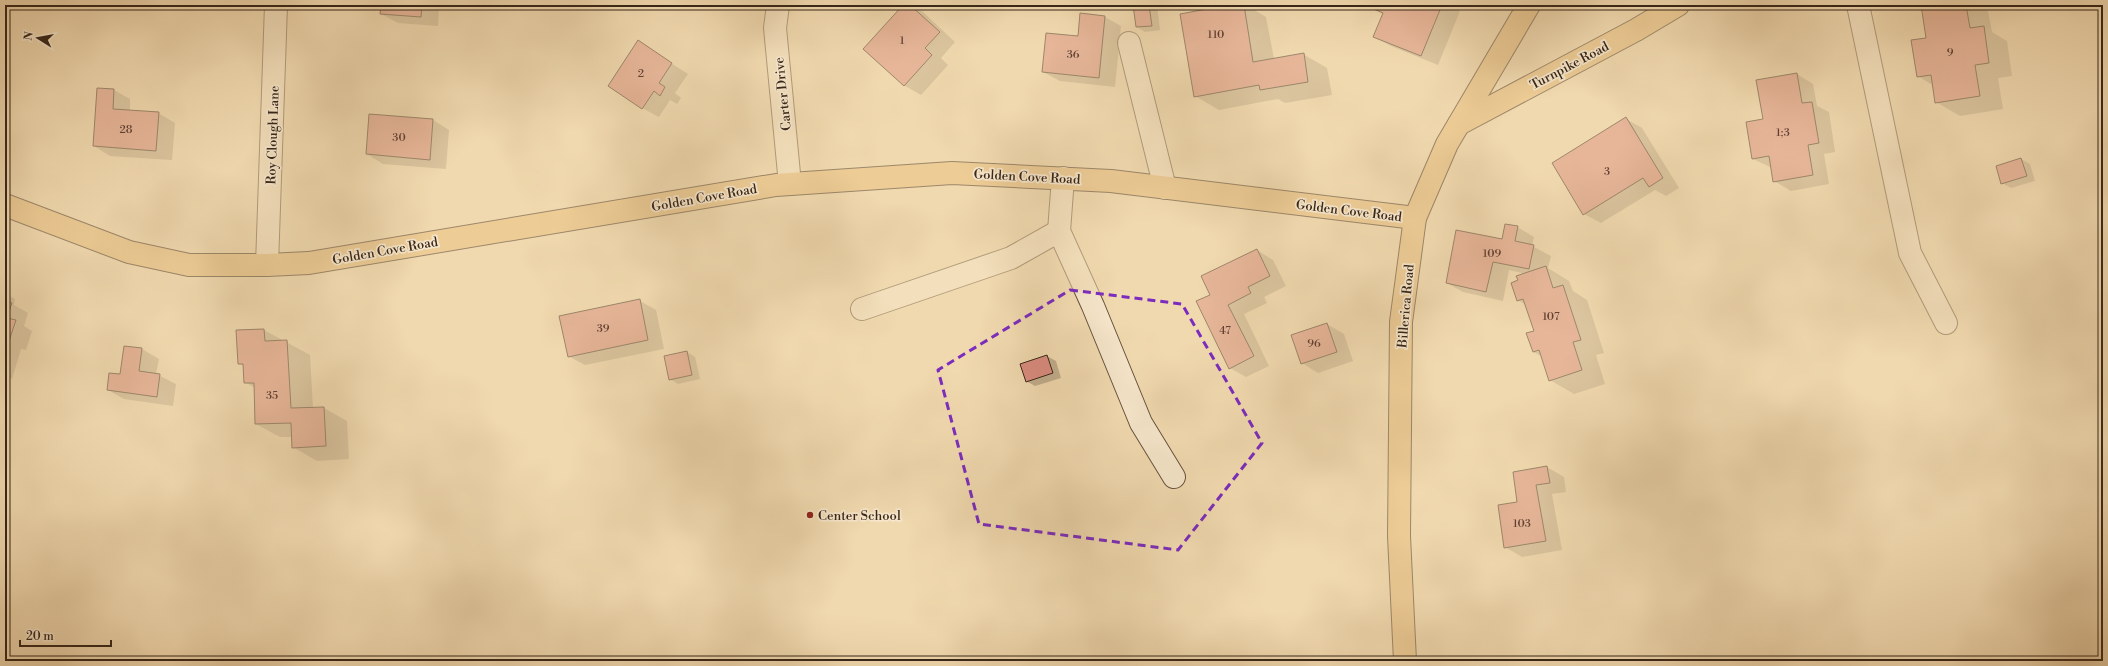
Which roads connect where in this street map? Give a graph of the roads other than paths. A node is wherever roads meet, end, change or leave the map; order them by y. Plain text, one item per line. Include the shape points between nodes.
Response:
1 (276, 5) edge
2 (778, 5) edge
3 (1529, 5) edge
4 (1678, 5) edge
5 (1858, 5) edge
6 (1129, 43) dead end
7 (1459, 124) junction
8 (1063, 178) junction
9 (790, 184) junction
10 (1165, 188) junction
11 (5, 204) edge
12 (1416, 218) junction
13 (1059, 231) junction
14 (267, 265) junction
15 (862, 309) dead end
16 (1946, 323) dead end
17 (1174, 477) dead end
18 (1404, 661) edge

1 - 14 street, Roy Clough Lane
2 - 9 street, Carter Drive via 775,28
3 - 7 main road, Billerica Road
4 - 7 main road, Turnpike Road
5 - 16 street via 1910,253
6 - 10 street
7 - 12 main road, Billerica Road via 1447,144
8 - 9 main road, Golden Cove Road via 952,173
8 - 10 main road, Golden Cove Road
8 - 13 street
9 - 14 main road, Golden Cove Road via 309,263
10 - 12 main road, Golden Cove Road
11 - 14 main road, Golden Cove Road via 128,252 189,265
12 - 18 main road, Billerica Road via 1401,322 1399,536
13 - 15 street via 1011,258
13 - 17 street via 1141,423

